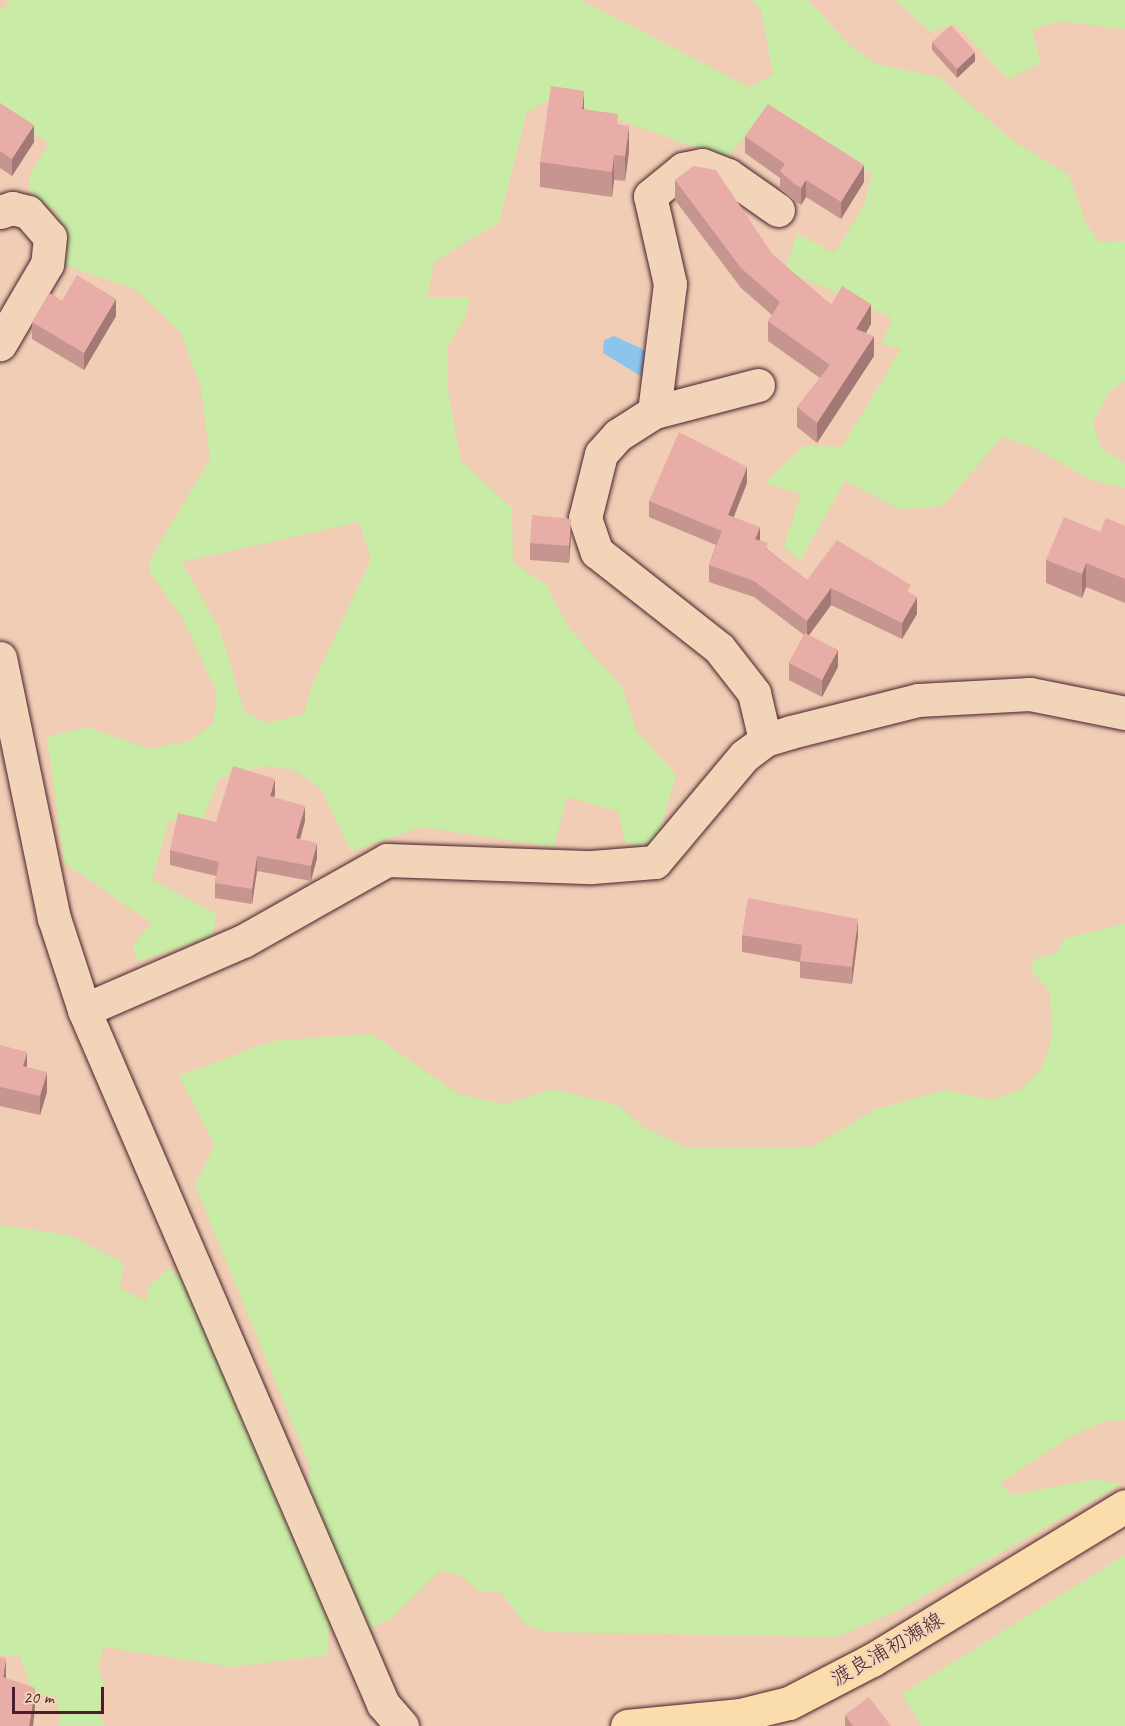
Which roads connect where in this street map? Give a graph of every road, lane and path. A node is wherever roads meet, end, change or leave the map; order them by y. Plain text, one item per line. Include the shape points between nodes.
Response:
1 (778, 210) dead end
2 (0, 212) edge
3 (0, 344) edge
4 (758, 385) dead end
5 (654, 412) junction
6 (0, 658) edge
7 (1125, 713) edge
8 (765, 740) junction
9 (84, 1010) junction
10 (1125, 1506) edge
11 (744, 1720) edge
12 (402, 1726) edge
13 (627, 1726) edge

1 - 5 street via 728,175 702,165 683,169 650,196 670,284
2 - 3 street via 12,208 28,212 50,237 46,264
4 - 5 street
5 - 8 street via 618,435 601,454 585,518 597,552 726,657 754,693
6 - 9 street via 54,918
7 - 8 street via 1030,694 918,700
8 - 9 street via 744,756 655,862 592,867 387,860 243,941
9 - 12 street via 383,1704
10 - 11 main road, 渡良浦初瀬線 via 872,1660 789,1703
11 - 13 main road, 渡良浦初瀬線

